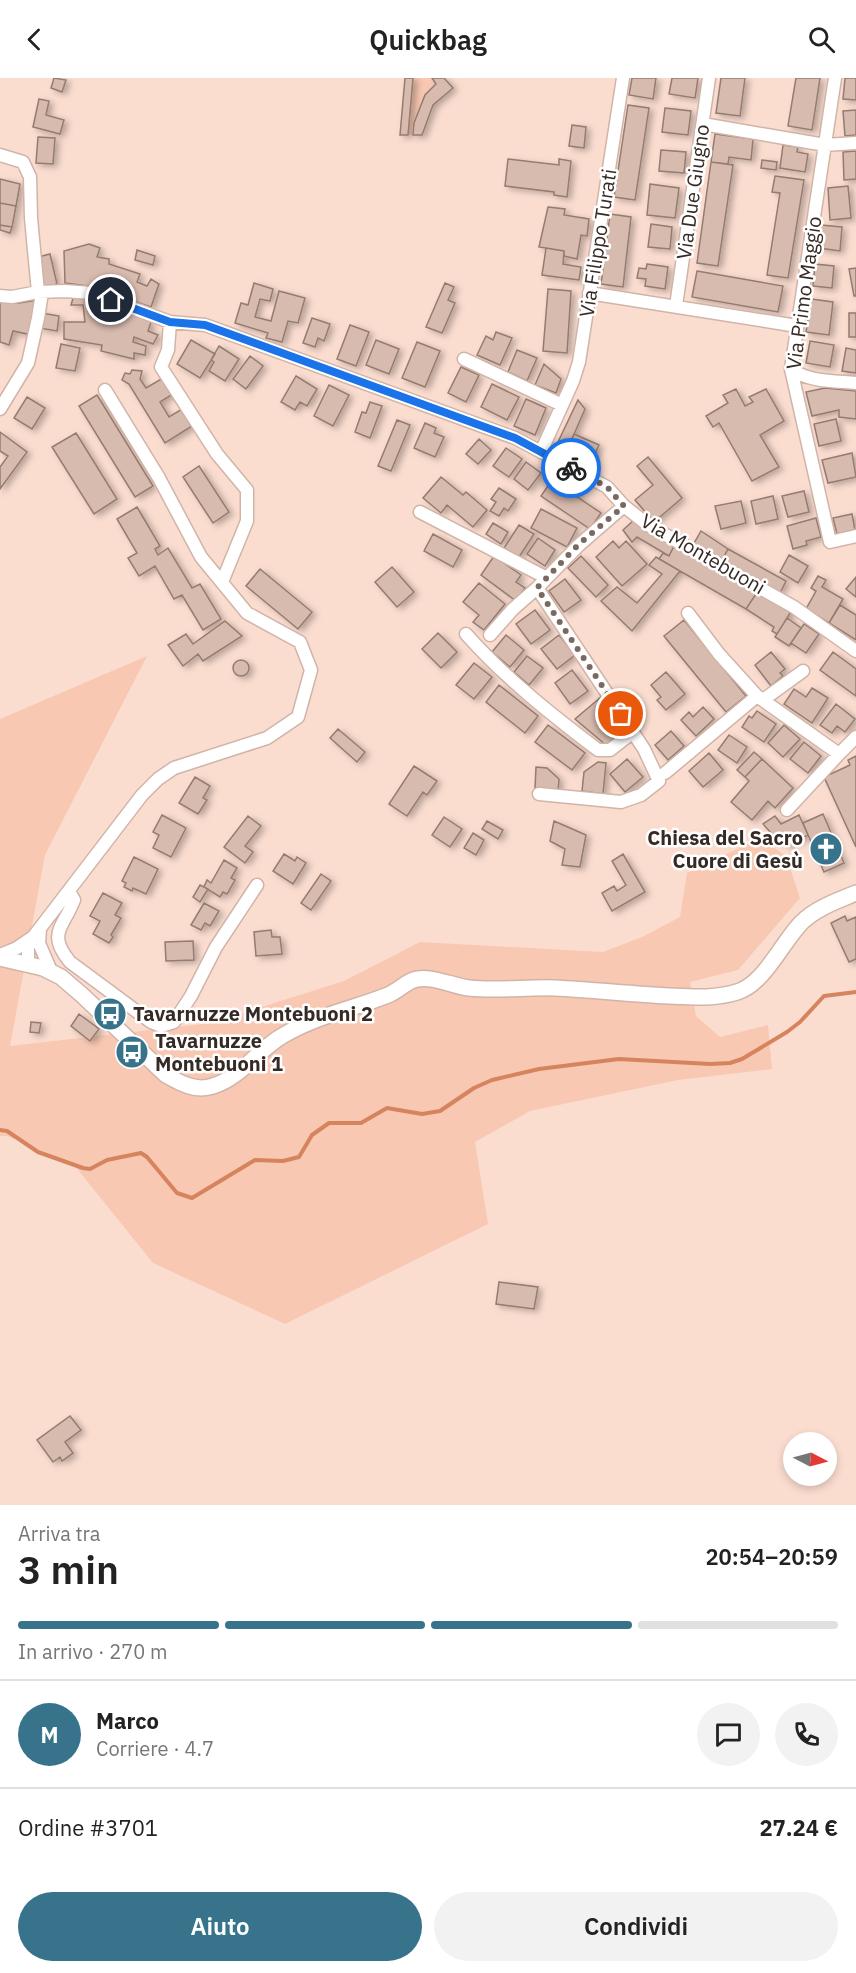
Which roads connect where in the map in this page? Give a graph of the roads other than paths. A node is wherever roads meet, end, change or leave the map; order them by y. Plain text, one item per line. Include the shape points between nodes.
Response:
1 (623, 78) edge
2 (709, 78) edge
3 (835, 78) edge
4 (703, 124) junction
5 (856, 143) edge
6 (825, 145) junction
7 (0, 155) edge
8 (40, 292) junction
9 (589, 293) junction
10 (6, 296) edge
11 (676, 306) junction
12 (170, 322) junction
13 (796, 326) junction
14 (464, 358) dead end
15 (791, 369) junction
16 (856, 383) edge
17 (105, 390) dead end
18 (562, 405) junction
19 (0, 409) edge
20 (541, 452) junction
21 (624, 506) junction
22 (420, 513) dead end
23 (856, 536) edge
24 (547, 578) junction
25 (222, 582) junction
26 (537, 588) junction
27 (688, 613) dead end
28 (466, 634) dead end
29 (490, 635) dead end
30 (856, 651) edge
31 (803, 671) dead end
32 (760, 698) junction
33 (633, 732) junction
34 (856, 736) edge
35 (839, 754) junction
36 (665, 773) dead end
37 (539, 794) dead end
38 (787, 810) dead end
39 (257, 885) dead end
40 (69, 891) junction
41 (856, 893) edge
42 (38, 936) junction
43 (0, 956) edge
44 (28, 964) junction
45 (51, 971) junction
46 (116, 996) junction
47 (103, 1015) junction

1 - 9 street, Via Filippo Turati
2 - 4 street, Via Due Giugno
3 - 6 street, Via Primo Maggio
4 - 6 street
4 - 11 street, Via Due Giugno
5 - 6 street
6 - 13 street, Via Primo Maggio
7 - 8 street via 23,162 30,177
8 - 10 street, Via Montebuoni
8 - 12 street, Via Montebuoni via 91,293
8 - 19 street via 28,363
9 - 11 street
9 - 18 street, Via Filippo Turati via 579,362
11 - 13 street
12 - 20 street, Via Montebuoni via 205,325 515,438
12 - 25 street via 168,350 161,367 217,454 247,490 247,521
13 - 15 street, Via Primo Maggio
14 - 18 street
15 - 16 street via 813,378
15 - 23 street, Via Primo Maggio via 830,542
17 - 25 street via 201,557
18 - 20 street, Via Filippo Turati
20 - 21 street, Via Montebuoni via 607,487
21 - 24 street
21 - 30 street, Via Montebuoni via 648,525 794,607
22 - 24 street
24 - 26 street
25 - 40 street via 247,613 300,642 311,670 298,717 267,738 195,760 158,779
26 - 29 street
26 - 33 street
27 - 32 street
28 - 33 street via 521,687 598,750 610,750
31 - 32 street
32 - 35 street
32 - 36 street
33 - 37 street via 659,781 641,795 621,802
34 - 35 street
35 - 38 street
39 - 46 street via 174,1022 161,1026 151,1022
40 - 42 street
40 - 46 street via 74,900 58,934 63,953
41 - 47 main road via 819,909 802,922 759,977 738,992 690,997 553,988 471,988 419,979 389,995 323,1016 282,1035 226,1081 210,1088 182,1085 165,1076
42 - 43 street
42 - 44 street
42 - 45 street
43 - 44 main road
44 - 45 main road
45 - 47 main road
46 - 47 street

